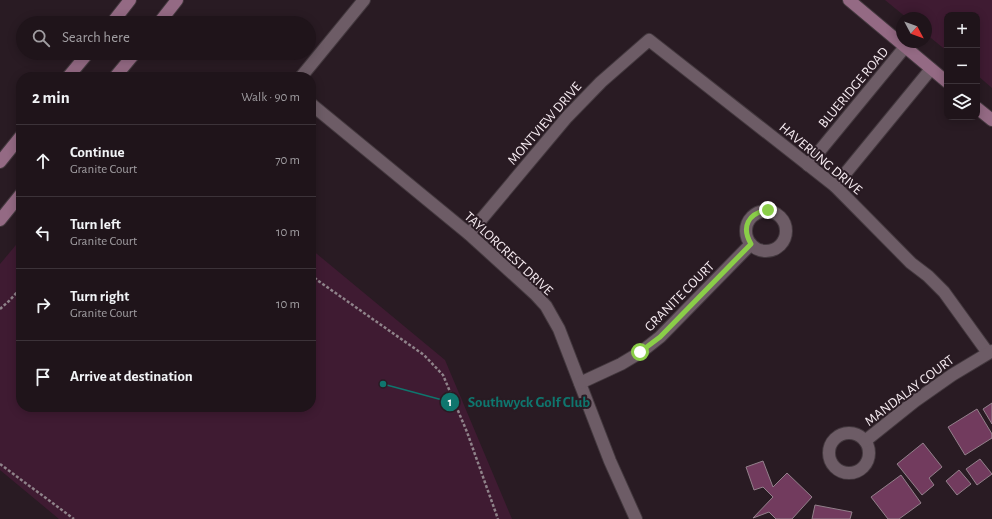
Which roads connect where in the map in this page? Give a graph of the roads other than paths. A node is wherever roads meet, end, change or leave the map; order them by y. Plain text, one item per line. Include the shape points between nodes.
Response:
1 (130, 0) edge
2 (177, 0) edge
3 (364, 0) edge
4 (849, 0) edge
5 (117, 16) edge
6 (164, 16) edge
7 (896, 39) edge
8 (649, 40) joint
9 (904, 48) edge
10 (906, 48) edge
11 (316, 59) edge
12 (82, 60) edge
13 (128, 60) edge
14 (315, 60) edge
15 (931, 69) junction
16 (72, 72) edge
17 (119, 72) edge
18 (305, 72) edge
19 (944, 80) edge
20 (316, 108) edge
21 (980, 110) edge
22 (992, 120) edge
23 (16, 142) edge
24 (0, 162) edge
25 (808, 165) junction
26 (835, 186) junction
27 (16, 200) edge
28 (0, 220) edge
29 (469, 234) junction
30 (751, 244) dead end
31 (990, 352) edge
32 (580, 383) junction
33 (866, 441) dead end
34 (636, 519) edge

1 - 5 main road
2 - 6 main road
3 - 11 street
4 - 7 main road
8 - 25 street, HAVERUNG DRIVE
8 - 29 street, MONTVIEW DRIVE via 567,117
9 - 25 street, BLUERIDGE ROAD
10 - 15 main road
12 - 16 main road
13 - 17 main road
14 - 18 street
15 - 19 main road
15 - 26 street
20 - 29 street, TAYLORCREST DRIVE
21 - 22 main road
23 - 24 main road
25 - 26 street, HAVERUNG DRIVE
26 - 31 street, HAVERUNG DRIVE via 911,263 944,292
27 - 28 main road
29 - 32 street, TAYLORCREST DRIVE via 546,306 559,329
30 - 32 street, GRANITE COURT via 660,337 621,364
31 - 33 street, MANDALAY COURT via 915,401
32 - 34 street, TAYLORCREST DRIVE

